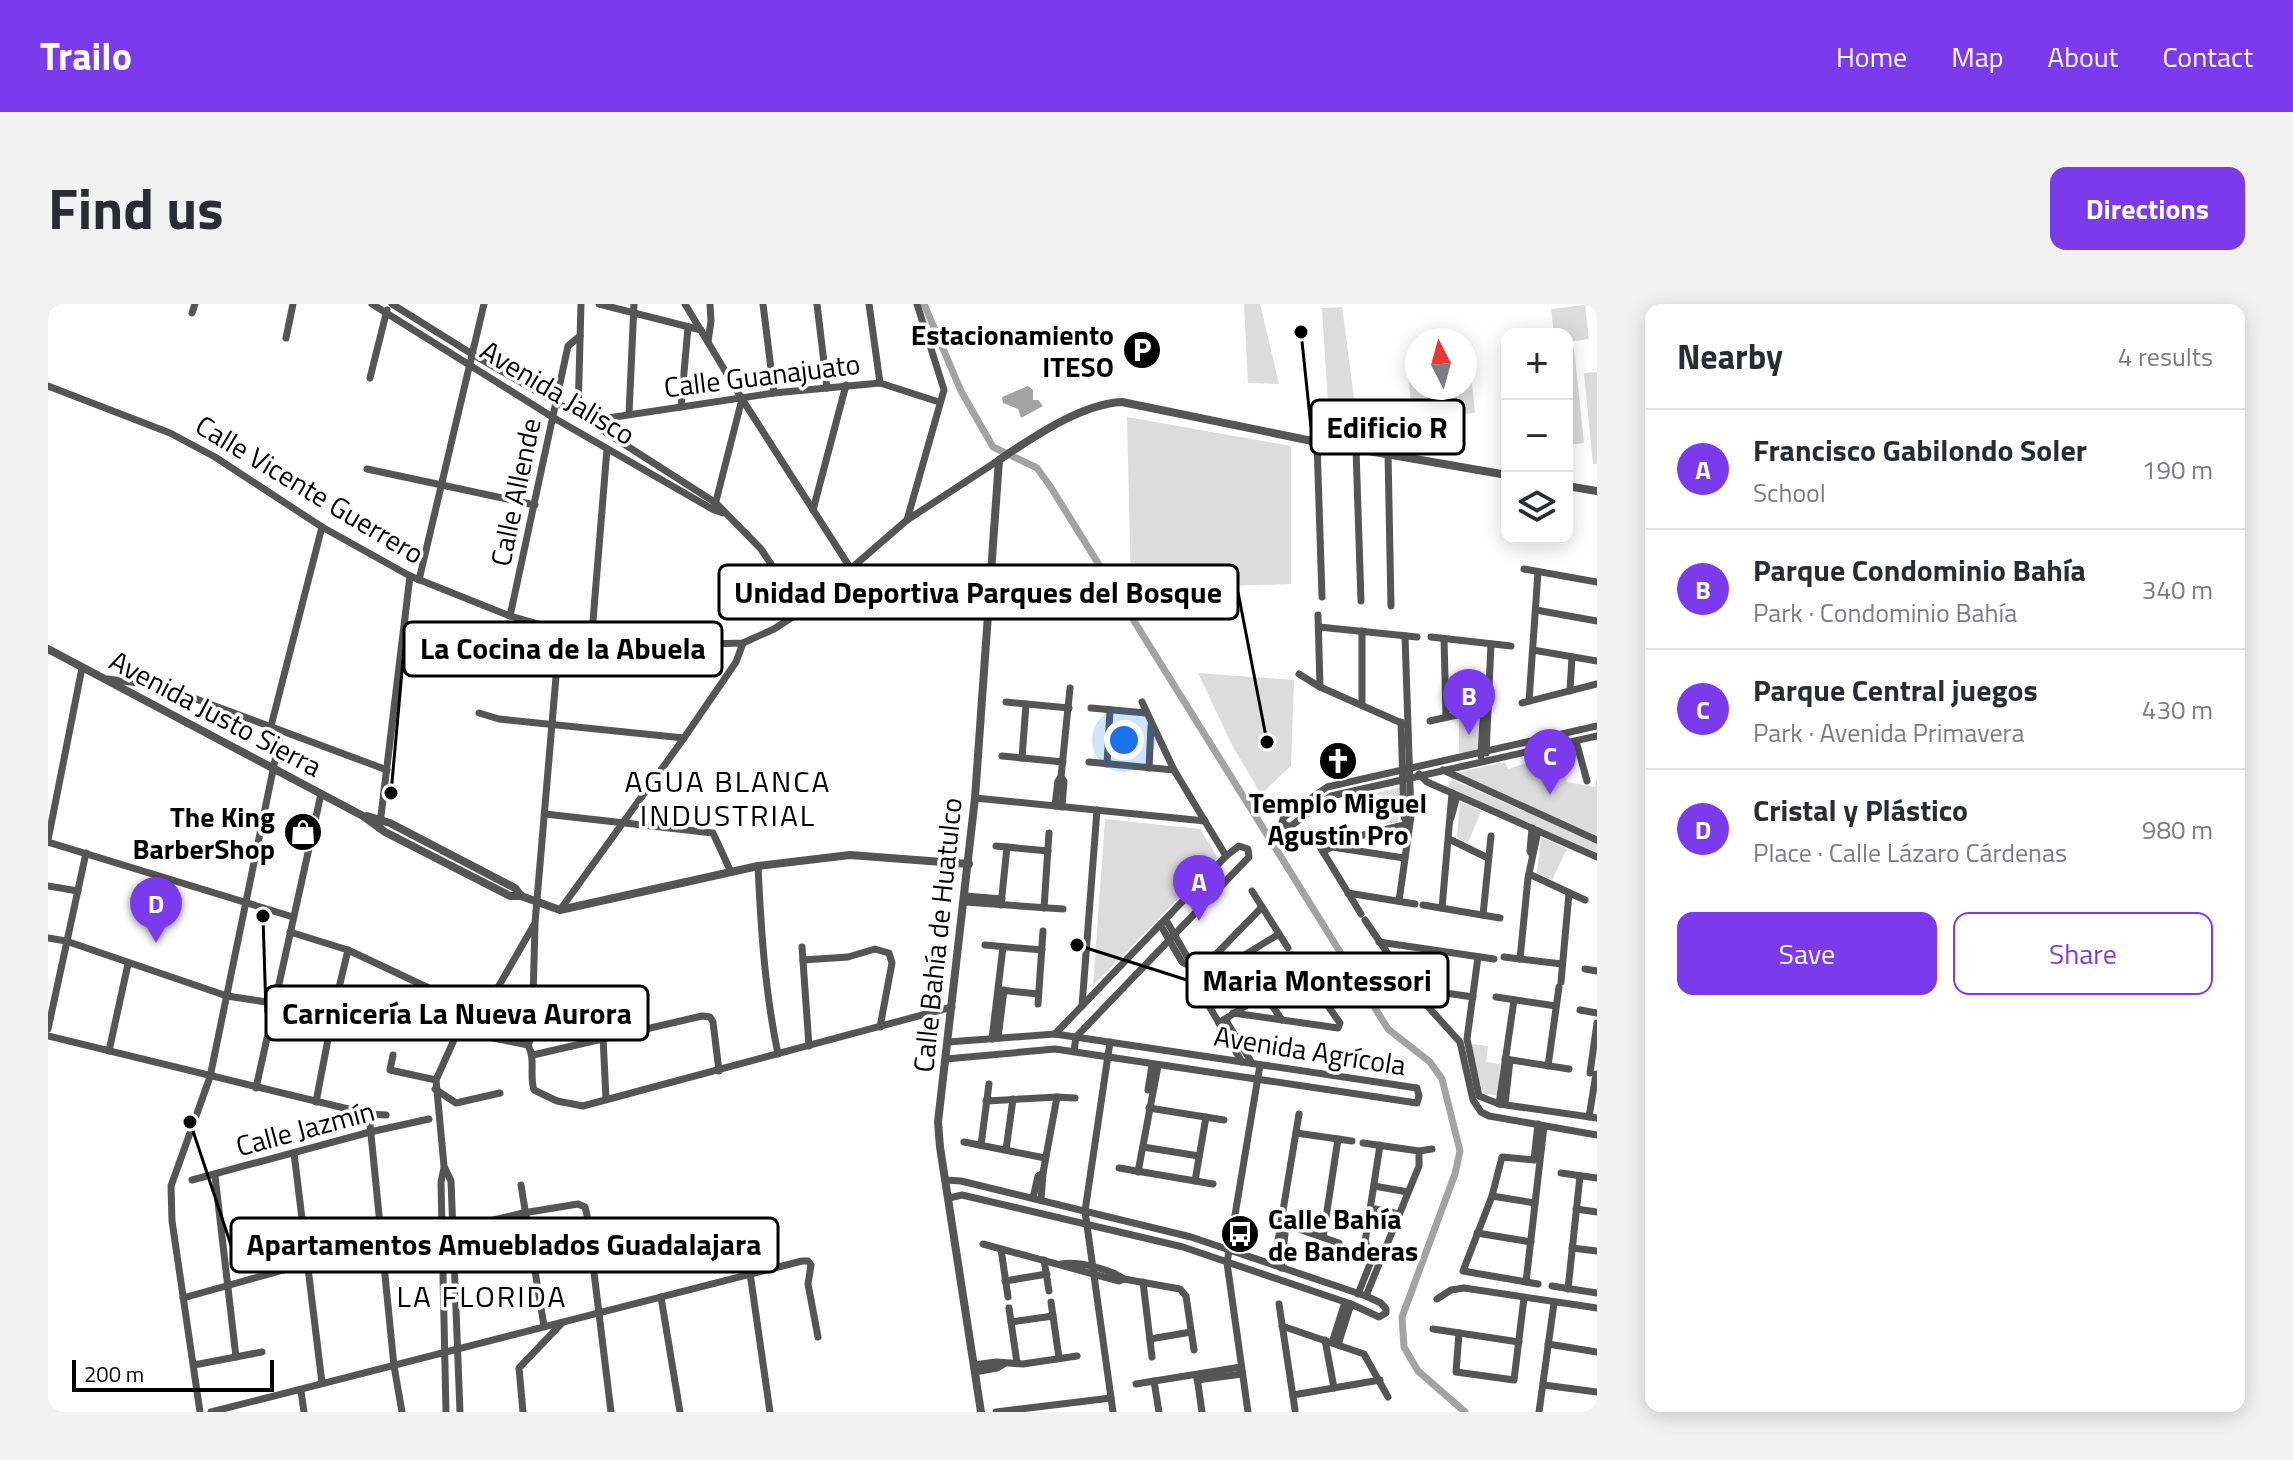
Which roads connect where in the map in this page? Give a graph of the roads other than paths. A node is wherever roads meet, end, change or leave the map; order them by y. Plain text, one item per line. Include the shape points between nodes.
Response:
1 (195, 304) edge
2 (293, 304) edge
3 (372, 304) edge
4 (484, 304) edge
5 (581, 304) edge
6 (599, 304) edge
7 (685, 304) edge
8 (710, 304) edge
9 (763, 304) edge
10 (817, 304) edge
11 (869, 304) edge
12 (917, 304) edge
13 (389, 307) edge
14 (634, 308) edge
15 (192, 313) dead end
16 (688, 327) junction
17 (701, 330) junction
18 (580, 336) junction
19 (286, 338) dead end
20 (708, 342) junction
21 (472, 354) junction
22 (469, 365) junction
23 (370, 378) dead end
24 (880, 383) junction
25 (846, 385) junction
26 (48, 386) edge
27 (827, 388) junction
28 (774, 393) junction
29 (742, 399) junction
30 (556, 402) junction
31 (939, 402) junction
32 (681, 407) junction
33 (629, 414) junction
34 (578, 415) junction
35 (554, 418) junction
36 (588, 421) junction
37 (1317, 442) junction
38 (607, 449) junction
39 (1356, 449) junction
40 (1388, 454) junction
41 (643, 456) junction
42 (1001, 459) junction
43 (638, 466) junction
44 (367, 469) dead end
45 (1501, 474) edge
46 (443, 486) junction
47 (1573, 487) edge
48 (1597, 491) edge
49 (535, 505) junction
50 (715, 506) junction
51 (813, 510) junction
52 (907, 520) junction
53 (322, 527) junction
54 (851, 569) junction
55 (1524, 569) dead end
56 (1538, 572) junction
57 (410, 576) junction
58 (419, 580) junction
59 (1597, 582) edge
60 (1322, 597) dead end
61 (1361, 601) dead end
62 (1391, 606) dead end
63 (1536, 610) junction
64 (802, 611) junction
65 (1318, 615) dead end
66 (510, 616) junction
67 (1597, 621) edge
68 (1319, 627) junction
69 (560, 630) junction
70 (1362, 631) junction
71 (592, 633) junction
72 (1405, 636) junction
73 (1417, 637) dead end
74 (1431, 637) dead end
75 (1444, 639) junction
76 (743, 643) junction
77 (1491, 644) junction
78 (1511, 646) dead end
79 (48, 649) edge
80 (1533, 650) junction
81 (1572, 657) junction
82 (1597, 661) edge
83 (82, 668) junction
84 (1299, 674) dead end
85 (102, 678) junction
86 (1597, 684) edge
87 (1320, 687) junction
88 (1070, 688) dead end
89 (1570, 691) junction
90 (1006, 702) dead end
91 (1142, 702) dead end
92 (1026, 704) junction
93 (1362, 705) junction
94 (1069, 708) junction
95 (1091, 708) dead end
96 (1488, 708) junction
97 (1110, 710) junction
98 (479, 713) dead end
99 (1146, 713) junction
100 (1446, 717) junction
101 (1430, 721) dead end
102 (1403, 723) junction
103 (271, 726) junction
104 (552, 726) junction
105 (1151, 726) junction
106 (1597, 726) edge
107 (281, 731) junction
108 (1597, 736) edge
109 (684, 738) junction
110 (1576, 741) junction
111 (1529, 747) junction
112 (1002, 756) dead end
113 (1484, 757) junction
114 (1022, 758) junction
115 (1063, 762) junction
116 (1089, 762) dead end
117 (1107, 764) junction
118 (1149, 768) junction
119 (1442, 768) junction
120 (274, 769) junction
121 (387, 770) junction
122 (1174, 770) junction
123 (1412, 771) junction
124 (1406, 780) junction
125 (1587, 781) dead end
126 (321, 794) junction
127 (1454, 795) junction
128 (975, 798) junction
129 (1058, 806) junction
130 (1097, 810) junction
131 (545, 814) junction
132 (1205, 821) junction
133 (623, 823) junction
134 (380, 824) junction
135 (1408, 824) junction
136 (1535, 830) junction
137 (1049, 833) dead end
138 (1491, 836) dead end
139 (1314, 837) dead end
140 (1449, 839) junction
141 (1597, 840) edge
142 (48, 841) edge
143 (996, 846) dead end
144 (1007, 847) junction
145 (1332, 847) junction
146 (1048, 851) junction
147 (1323, 852) junction
148 (86, 853) junction
149 (1226, 856) junction
150 (1597, 857) edge
151 (1404, 858) junction
152 (1488, 858) junction
153 (969, 864) junction
154 (758, 866) junction
155 (731, 872) junction
156 (1529, 874) junction
157 (48, 886) edge
158 (78, 891) junction
159 (1252, 891) dead end
160 (1348, 893) junction
161 (1569, 893) junction
162 (966, 899) junction
163 (1585, 900) dead end
164 (1399, 901) junction
165 (537, 902) junction
166 (1002, 902) junction
167 (245, 905) junction
168 (1262, 907) junction
169 (1044, 908) junction
170 (1442, 908) junction
171 (1063, 909) dead end
172 (560, 910) junction
173 (1483, 915) junction
174 (293, 917) junction
175 (1500, 918) dead end
176 (535, 923) junction
177 (1163, 923) junction
178 (1043, 931) dead end
179 (290, 932) junction
180 (1279, 934) junction
181 (1171, 937) junction
182 (48, 938) edge
183 (66, 941) junction
184 (1229, 941) junction
185 (1379, 942) junction
186 (985, 945) dead end
187 (802, 947) dead end
188 (1003, 947) junction
189 (348, 950) junction
190 (1042, 950) junction
191 (1240, 957) junction
192 (1478, 957) junction
193 (1504, 957) dead end
194 (1494, 959) dead end
195 (1520, 959) junction
196 (803, 960) junction
197 (128, 964) junction
198 (1562, 964) junction
199 (1585, 969) dead end
200 (1301, 970) junction
201 (1597, 971) edge
202 (1195, 981) junction
203 (1411, 988) junction
204 (1001, 990) junction
205 (1038, 994) junction
206 (1264, 994) junction
207 (227, 996) junction
208 (1473, 997) junction
209 (1496, 997) dead end
210 (1514, 1000) junction
211 (1038, 1004) dead end
212 (274, 1005) junction
213 (1082, 1006) junction
214 (1556, 1006) junction
215 (952, 1007) junction
216 (1580, 1010) dead end
217 (333, 1013) junction
218 (1233, 1013) junction
219 (1597, 1013) edge
220 (481, 1017) junction
221 (1282, 1020) junction
222 (1222, 1021) junction
223 (1597, 1023) edge
224 (880, 1027) junction
225 (48, 1029) edge
226 (458, 1031) junction
227 (1055, 1034) junction
228 (48, 1036) edge
229 (603, 1037) junction
230 (1076, 1037) junction
231 (995, 1039) junction
232 (1464, 1040) junction
233 (948, 1042) junction
234 (1110, 1042) junction
235 (528, 1045) junction
236 (809, 1046) junction
237 (109, 1051) junction
238 (1074, 1051) junction
239 (778, 1054) junction
240 (393, 1055) dead end
241 (533, 1055) junction
242 (1108, 1058) junction
243 (946, 1059) junction
244 (1508, 1060) junction
245 (1242, 1062) junction
246 (1256, 1064) junction
247 (1155, 1065) junction
248 (1548, 1066) junction
249 (719, 1071) junction
250 (1594, 1074) edge
251 (210, 1077) junction
252 (1258, 1081) junction
253 (989, 1084) dead end
254 (435, 1085) junction
255 (256, 1088) junction
256 (500, 1093) dead end
257 (1057, 1097) junction
258 (1075, 1098) dead end
259 (606, 1099) junction
260 (1013, 1099) junction
261 (986, 1101) junction
262 (316, 1102) junction
263 (1495, 1102) junction
264 (1149, 1108) junction
265 (1597, 1111) edge
266 (369, 1114) junction
267 (1299, 1114) dead end
268 (1485, 1114) junction
269 (386, 1115) dead end
270 (1206, 1117) junction
271 (1594, 1118) edge
272 (429, 1119) dead end
273 (1224, 1120) dead end
274 (1541, 1125) junction
275 (370, 1132) junction
276 (1296, 1133) junction
277 (1597, 1135) edge
278 (1338, 1139) junction
279 (1352, 1141) dead end
280 (964, 1142) dead end
281 (1363, 1143) dead end
282 (981, 1145) junction
283 (1380, 1145) junction
284 (1143, 1147) junction
285 (1432, 1149) dead end
286 (1006, 1150) junction
287 (1419, 1151) junction
288 (294, 1153) junction
289 (1199, 1156) junction
290 (1045, 1158) junction
291 (444, 1166) junction
292 (1119, 1168) dead end
293 (1138, 1172) junction
294 (1561, 1173) dead end
295 (215, 1176) junction
296 (1580, 1176) junction
297 (1597, 1178) edge
298 (192, 1180) dead end
299 (946, 1180) junction
300 (1195, 1181) junction
301 (1213, 1184) dead end
302 (521, 1185) dead end
303 (1374, 1186) junction
304 (1408, 1192) junction
305 (1492, 1196) junction
306 (949, 1198) junction
307 (1037, 1199) junction
308 (1535, 1203) junction
309 (1370, 1208) junction
310 (1576, 1209) junction
311 (1085, 1211) junction
312 (1597, 1212) edge
313 (523, 1213) junction
314 (1399, 1214) junction
315 (1284, 1224) junction
316 (1085, 1225) junction
317 (453, 1230) junction
318 (442, 1233) junction
319 (1477, 1233) junction
320 (1323, 1237) junction
321 (1531, 1242) junction
322 (1339, 1243) dead end
323 (983, 1244) dead end
324 (381, 1247) junction
325 (1572, 1248) junction
326 (1001, 1249) junction
327 (1229, 1250) junction
328 (1380, 1251) junction
329 (1597, 1251) edge
330 (1044, 1260) junction
331 (1227, 1263) junction
332 (305, 1264) junction
333 (1277, 1267) junction
334 (1092, 1271) junction
335 (750, 1273) junction
336 (1047, 1274) junction
337 (1005, 1281) junction
338 (1143, 1282) junction
339 (1526, 1282) junction
340 (1538, 1284) dead end
341 (227, 1285) junction
342 (1552, 1286) dead end
343 (1568, 1289) junction
344 (1049, 1291) dead end
345 (1597, 1293) edge
346 (1362, 1295) junction
347 (661, 1297) junction
348 (1008, 1297) dead end
349 (183, 1298) junction
350 (1524, 1298) junction
351 (1437, 1299) dead end
352 (1051, 1302) dead end
353 (1348, 1303) junction
354 (1554, 1303) junction
355 (1279, 1304) dead end
356 (1009, 1308) dead end
357 (1597, 1308) edge
358 (598, 1313) junction
359 (1053, 1316) junction
360 (563, 1321) junction
361 (1011, 1322) junction
362 (544, 1326) junction
363 (1282, 1326) junction
364 (1433, 1329) dead end
365 (1191, 1332) junction
366 (1459, 1333) junction
367 (818, 1337) dead end
368 (1150, 1339) junction
369 (1332, 1342) junction
370 (1519, 1342) junction
371 (1548, 1344) junction
372 (459, 1349) junction
373 (1194, 1350) dead end
374 (262, 1352) dead end
375 (1597, 1352) edge
376 (445, 1353) junction
377 (1077, 1356) dead end
378 (236, 1357) junction
379 (1152, 1357) dead end
380 (1059, 1358) junction
381 (1017, 1363) junction
382 (194, 1365) junction
383 (394, 1366) junction
384 (975, 1368) junction
385 (1242, 1370) junction
386 (1197, 1378) junction
387 (1380, 1380) junction
388 (1154, 1381) junction
389 (322, 1383) junction
390 (1136, 1384) dead end
391 (1544, 1385) junction
392 (1334, 1388) junction
393 (301, 1391) junction
394 (1597, 1392) edge
395 (1293, 1395) junction
396 (1388, 1397) dead end
397 (1111, 1398) junction
398 (1295, 1410) edge
399 (460, 1411) edge
400 (200, 1412) edge
401 (211, 1412) edge
402 (304, 1412) edge
403 (402, 1412) edge
404 (446, 1412) edge
405 (523, 1412) edge
406 (611, 1412) edge
407 (680, 1412) edge
408 (770, 1412) edge
409 (981, 1412) edge
410 (996, 1412) edge
411 (1113, 1412) edge
412 (1159, 1412) edge
413 (1202, 1412) edge
414 (1248, 1412) edge
415 (1539, 1412) edge

1 - 15 street
2 - 19 street
3 - 13 street, Avenida Jalisco
4 - 21 street
5 - 18 street, Calle Allende
6 - 14 street
7 - 17 street
8 - 20 street
9 - 28 street
10 - 27 street
11 - 24 street
12 - 31 street via 943,383
13 - 21 street, Avenida Jalisco
13 - 22 street, Avenida Jalisco
13 - 23 street
14 - 16 street
14 - 33 street
16 - 17 street
16 - 32 street
17 - 20 street
18 - 30 street, Calle Allende via 568,346
18 - 34 street, Calle Allende
20 - 29 street
21 - 22 street
21 - 30 street, Avenida Jalisco
22 - 35 street, Avenida Jalisco
22 - 46 street
24 - 25 street, Calle Guanajuato
24 - 31 street, Calle Guanajuato
25 - 27 street, Calle Guanajuato
25 - 51 street
26 - 53 street, Calle Vicente Guerrero via 170,433
27 - 28 street, Calle Guanajuato
28 - 29 street, Calle Guanajuato
29 - 32 street, Calle Guanajuato
29 - 50 street
29 - 51 street
30 - 34 street, Avenida Jalisco
30 - 35 street, Calle Allende
31 - 52 street
32 - 33 street, Calle Guanajuato
33 - 36 street, Calle Guanajuato
34 - 36 street, Avenida Jalisco
35 - 38 street, Avenida Jalisco
35 - 49 street, Calle Allende
36 - 41 street, Avenida Jalisco
37 - 39 street, Calle Vicente Guerrero
37 - 42 street, Calle Vicente Guerrero via 1122,402 1096,405
37 - 60 street
38 - 43 street, Avenida Jalisco
38 - 71 street
39 - 40 street, Calle Vicente Guerrero
39 - 61 street
40 - 45 street, Calle Vicente Guerrero
40 - 62 street
41 - 43 street
41 - 50 street, Avenida Jalisco
42 - 52 street, Calle Vicente Guerrero
42 - 128 street, Calle Bahía de Huatulco
43 - 50 street, Avenida Jalisco
44 - 46 street
46 - 49 street
46 - 58 street
47 - 48 street
49 - 66 street, Calle Allende
50 - 64 street, Avenida Jalisco via 761,549
51 - 54 street
52 - 54 street, Calle Vicente Guerrero
53 - 57 street, Calle Vicente Guerrero
53 - 103 street
54 - 64 street, Calle Vicente Guerrero
55 - 56 street
56 - 59 street
56 - 63 street
57 - 58 street, Calle Vicente Guerrero
57 - 121 street
58 - 66 street, Calle Vicente Guerrero
63 - 67 street
63 - 80 street
64 - 76 street, Calle Vicente Guerrero
65 - 68 street
66 - 69 street, Calle Vicente Guerrero
68 - 70 street
68 - 87 street
69 - 71 street, Calle Vicente Guerrero
69 - 104 street
70 - 72 street
70 - 93 street
71 - 76 street, Calle Vicente Guerrero
72 - 73 street
72 - 102 street
74 - 75 street
75 - 77 street
75 - 100 street
76 - 109 street via 736,662
77 - 78 street
77 - 96 street
79 - 83 street, Avenida Justo Sierra
80 - 81 street
80 - 89 street via 1526,702
81 - 82 street
81 - 89 street
83 - 85 street, Avenida Justo Sierra
83 - 142 street
84 - 87 street
85 - 103 street via 161,686
85 - 120 street, Avenida Justo Sierra
86 - 89 street
87 - 93 street
88 - 94 street
90 - 92 street
91 - 99 street
92 - 94 street
92 - 114 street
93 - 102 street
94 - 115 street
95 - 97 street
96 - 100 street
96 - 113 street
97 - 99 street
97 - 117 street
98 - 104 street
99 - 105 street
100 - 101 street
102 - 123 street
103 - 107 street
104 - 109 street
104 - 131 street
105 - 118 street
105 - 122 street
106 - 111 street
107 - 120 street
107 - 121 street
108 - 110 street
109 - 133 street
110 - 111 street
110 - 125 street
111 - 113 street
112 - 114 street
113 - 119 street
114 - 115 street
115 - 129 street
116 - 117 street
117 - 118 street
118 - 122 street
119 - 123 street
119 - 141 street
120 - 126 street, Avenida Justo Sierra
120 - 167 street
121 - 134 street
122 - 132 street
123 - 124 street
123 - 124 street
123 - 124 street via 1327,787 1282,822 1291,826 1331,796
123 - 127 street
124 - 135 street
126 - 134 street, Avenida Justo Sierra
126 - 174 street
127 - 136 street
127 - 140 street
128 - 129 street
128 - 153 street, Calle Bahía de Huatulco
129 - 130 street
130 - 132 street
130 - 213 street
131 - 133 street
131 - 165 street
132 - 149 street
133 - 155 street via 713,833
133 - 172 street
134 - 165 street, Avenida Justo Sierra via 510,896
135 - 145 street
135 - 151 street
136 - 150 street
136 - 156 street
137 - 146 street
138 - 152 street
139 - 147 street
140 - 152 street
140 - 170 street
142 - 148 street
143 - 144 street
144 - 146 street
144 - 166 street
145 - 147 street
145 - 151 street
146 - 169 street
147 - 160 street
148 - 158 street
148 - 167 street
149 - 177 street
149 - 181 street via 1239,846 1248,849 1249,857
151 - 164 street
152 - 173 street
153 - 154 street via 864,855
153 - 162 street, Calle Bahía de Huatulco
154 - 155 street
154 - 239 street via 762,955
155 - 172 street
156 - 161 street
156 - 195 street
157 - 158 street
158 - 183 street
159 - 168 street
160 - 164 street
160 - 185 street
161 - 163 street
161 - 198 street
162 - 166 street
162 - 215 street, Calle Bahía de Huatulco
164 - 170 street
165 - 172 street, Avenida Justo Sierra
165 - 176 street
166 - 169 street
167 - 174 street
167 - 207 street
168 - 180 street
168 - 184 street
169 - 171 street
170 - 173 street
173 - 175 street
174 - 179 street
176 - 220 street
176 - 235 street
177 - 181 street
177 - 213 street
178 - 190 street
179 - 189 street
179 - 212 street
180 - 191 street
180 - 200 street
181 - 202 street
181 - 230 street
182 - 183 street
183 - 197 street
183 - 225 street
184 - 191 street
184 - 202 street
185 - 192 street
185 - 203 street
186 - 188 street
187 - 196 street
188 - 190 street
188 - 204 street
189 - 217 street
189 - 220 street
190 - 205 street
191 - 202 street
192 - 194 street
192 - 208 street
193 - 195 street
195 - 198 street
196 - 224 street via 875,949 889,953 892,963
196 - 236 street
197 - 207 street
197 - 237 street
198 - 214 street
199 - 201 street
200 - 206 street
200 - 221 street via 1340,1026
202 - 222 street
203 - 208 street
203 - 232 street
204 - 205 street
204 - 231 street
205 - 211 street
206 - 218 street
206 - 221 street
207 - 212 street
207 - 251 street
208 - 232 street
209 - 210 street
210 - 214 street
210 - 244 street
212 - 217 street
212 - 255 street
213 - 227 street
214 - 248 street
215 - 224 street
215 - 233 street, Calle Bahía de Huatulco
216 - 219 street
217 - 226 street
217 - 262 street
218 - 221 street
218 - 222 street
220 - 226 street
222 - 245 street
222 - 246 street
223 - 250 street
224 - 236 street
226 - 235 street
226 - 254 street
227 - 230 street, Avenida Agrícola
227 - 231 street, Avenida Agrícola
228 - 237 street
229 - 241 street
229 - 249 street via 710,1017
229 - 259 street
230 - 234 street, Avenida Agrícola
230 - 238 street
231 - 233 street, Avenida Agrícola
232 - 263 street via 1476,1090
232 - 268 street via 1472,1096
233 - 243 street, Calle Bahía de Huatulco
234 - 242 street
234 - 245 street, Avenida Agrícola
235 - 241 street
236 - 239 street
237 - 251 street
238 - 242 street, Avenida Agrícola
238 - 243 street, Avenida Agrícola
239 - 249 street
240 - 254 street via 390,1070
241 - 259 street via 534,1090 583,1106
242 - 247 street, Avenida Agrícola
242 - 311 street
243 - 299 street, Calle Bahía de Huatulco via 938,1122
244 - 248 street
244 - 263 street
245 - 246 street, Avenida Agrícola
246 - 252 street
246 - 252 street, Avenida Agrícola via 1417,1088 1419,1096 1417,1103
247 - 252 street, Avenida Agrícola
247 - 264 street
248 - 250 street
249 - 259 street
250 - 271 street
251 - 255 street
251 - 349 street via 171,1186
252 - 327 street
253 - 261 street
254 - 256 street via 456,1103
254 - 291 street
255 - 262 street
257 - 258 street
257 - 260 street
257 - 290 street
260 - 261 street
260 - 286 street
261 - 282 street
262 - 266 street
263 - 268 street
263 - 271 street
264 - 270 street
264 - 284 street
265 - 271 street
266 - 269 street
266 - 275 street
267 - 276 street
268 - 274 street
270 - 273 street
270 - 289 street
272 - 275 street, Calle Jazmín
274 - 277 street
274 - 305 street via 1534,1160 1502,1157
274 - 308 street
275 - 288 street, Calle Jazmín
275 - 324 street
276 - 278 street
276 - 315 street
278 - 279 street
278 - 320 street
280 - 282 street
281 - 283 street
282 - 286 street
283 - 287 street
283 - 303 street
284 - 289 street
284 - 293 street
285 - 287 street
286 - 290 street
287 - 304 street
288 - 295 street, Calle Jazmín
288 - 332 street
289 - 300 street
290 - 307 street
291 - 317 street via 451,1181
291 - 318 street
292 - 293 street
293 - 300 street
294 - 296 street
295 - 298 street, Calle Jazmín
295 - 341 street
296 - 297 street
296 - 310 street
299 - 306 street, Calle Bahía de Huatulco
299 - 307 street
300 - 301 street
302 - 313 street
303 - 304 street
303 - 309 street
304 - 314 street
305 - 308 street
305 - 319 street
306 - 316 street via 962,1195
306 - 384 street, Calle Bahía de Huatulco
307 - 311 street
308 - 321 street
309 - 314 street
309 - 328 street via 1365,1242
310 - 312 street
310 - 325 street
311 - 316 street
311 - 327 street
313 - 317 street
313 - 358 street via 585,1207
313 - 362 street
314 - 328 street
315 - 320 street
315 - 333 street
316 - 331 street via 1183,1247
316 - 334 street
317 - 318 street
317 - 372 street
318 - 324 street
318 - 376 street
319 - 321 street
319 - 339 street via 1463,1271
320 - 322 street
321 - 339 street
323 - 326 street
324 - 332 street
324 - 383 street
325 - 329 street
325 - 343 street
326 - 330 street
326 - 337 street
327 - 331 street
327 - 333 street
328 - 346 street
330 - 334 street
330 - 336 street
331 - 353 street
331 - 385 street
332 - 341 street
332 - 389 street
333 - 346 street
334 - 338 street via 1119,1281
334 - 397 street
335 - 347 street
335 - 367 street via 808,1261
335 - 408 street
336 - 337 street
336 - 344 street
337 - 348 street
338 - 365 street via 1185,1292
338 - 368 street
339 - 340 street
341 - 349 street
341 - 378 street
342 - 343 street
343 - 345 street
346 - 353 street via 1381,1303 1386,1309 1383,1316
347 - 358 street
347 - 407 street
349 - 382 street
350 - 351 street via 1464,1288
350 - 354 street
350 - 370 street
352 - 359 street
353 - 369 street
354 - 357 street
354 - 371 street
355 - 363 street
356 - 361 street
358 - 360 street
358 - 406 street
359 - 361 street
359 - 380 street
360 - 362 street
360 - 405 street via 519,1368
361 - 381 street
362 - 372 street
363 - 369 street
363 - 395 street
364 - 366 street
365 - 368 street
365 - 373 street
366 - 370 street
366 - 370 street via 1454,1368 1459,1374 1514,1380
368 - 379 street
369 - 387 street via 1367,1356
369 - 392 street
371 - 375 street
371 - 391 street
372 - 376 street
372 - 399 street
374 - 378 street
376 - 383 street
376 - 404 street
377 - 380 street
378 - 382 street
380 - 381 street
381 - 384 street
382 - 400 street
383 - 389 street
383 - 403 street
384 - 409 street, Calle Bahía de Huatulco
385 - 386 street
385 - 414 street
386 - 388 street
386 - 413 street
387 - 392 street
387 - 396 street
388 - 390 street
388 - 412 street
389 - 393 street
391 - 394 street
391 - 415 street
392 - 395 street
393 - 401 street
393 - 402 street
395 - 398 street
397 - 410 street
397 - 411 street

